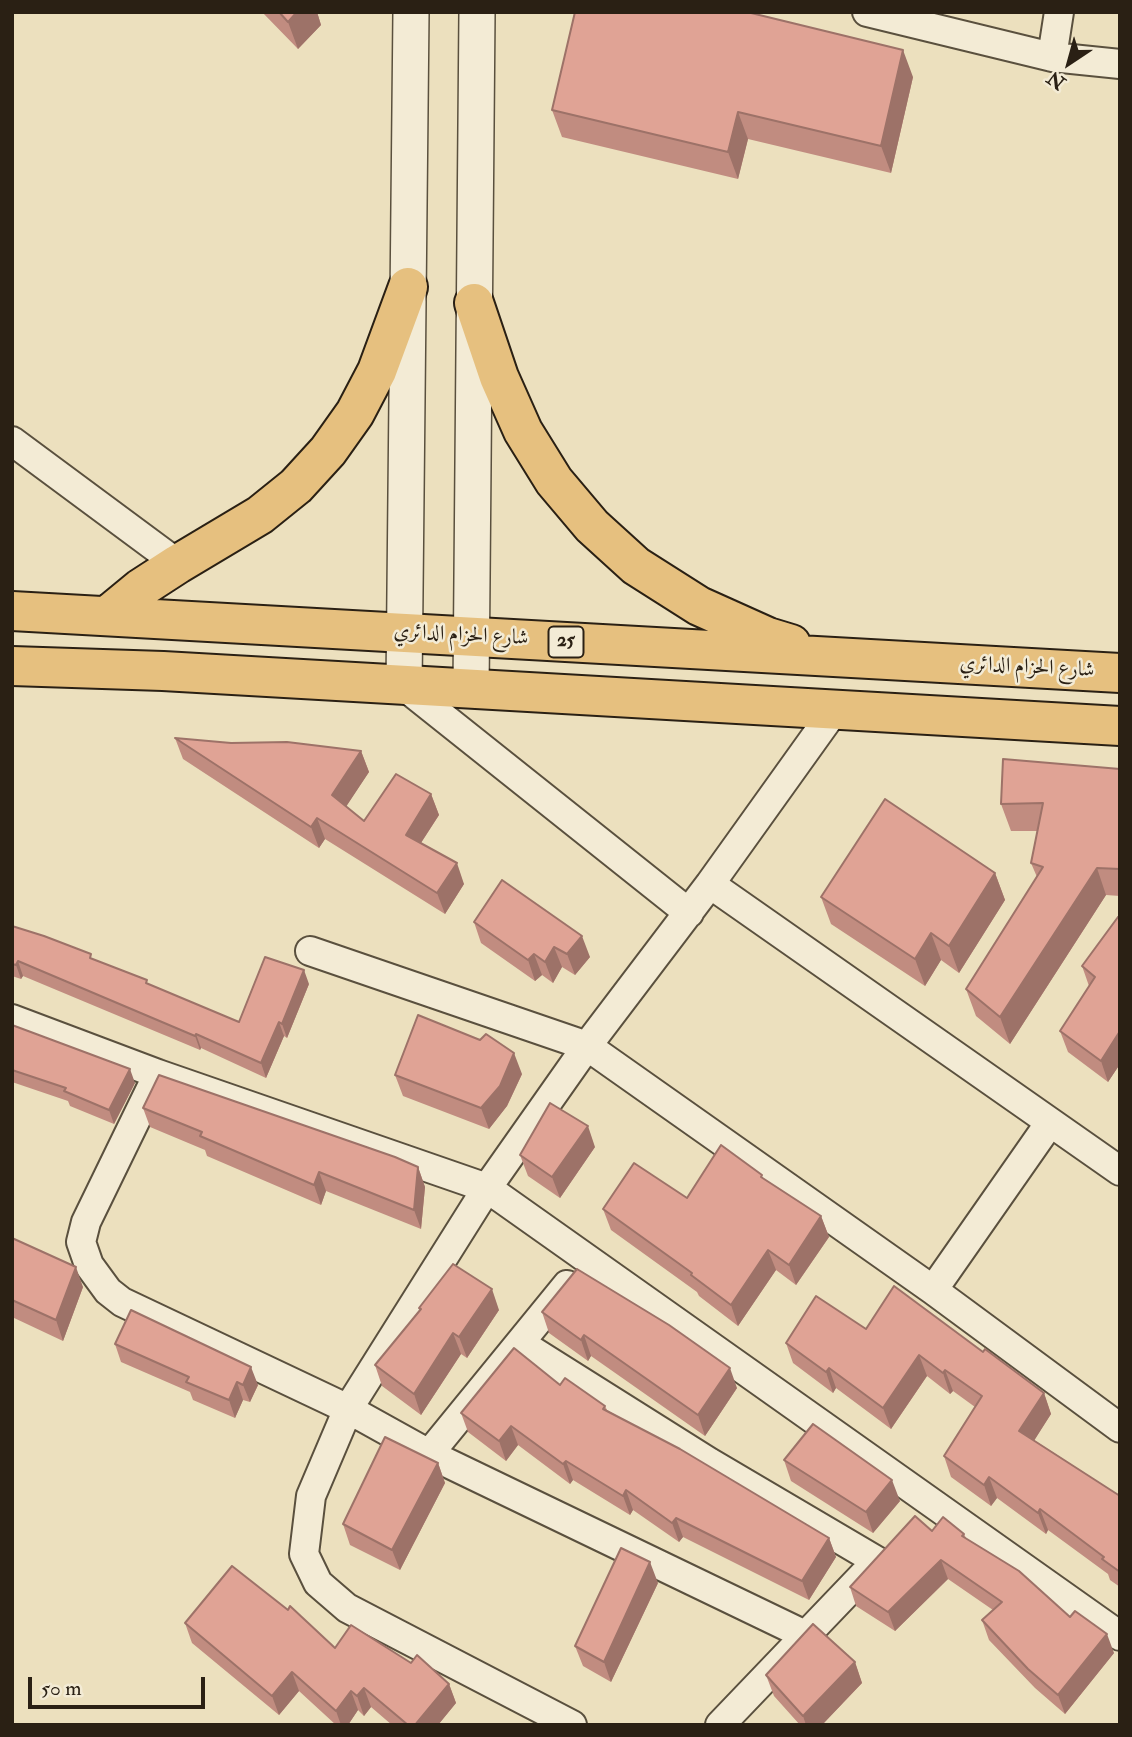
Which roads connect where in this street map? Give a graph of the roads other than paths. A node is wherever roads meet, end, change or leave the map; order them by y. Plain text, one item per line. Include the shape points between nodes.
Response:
1 (411, 12) edge
2 (477, 12) edge
3 (867, 12) edge
4 (1059, 12) edge
5 (1052, 57) junction
6 (1120, 64) edge
7 (408, 287) junction
8 (474, 303) junction
9 (12, 441) edge
10 (178, 564) junction
11 (12, 611) edge
12 (107, 616) junction
13 (405, 633) junction
14 (471, 637) junction
15 (840, 658) junction
16 (12, 666) edge
17 (1120, 673) edge
18 (404, 686) junction
19 (471, 689) junction
20 (836, 708) junction
21 (1120, 726) edge
22 (710, 884) junction
23 (689, 913) junction
24 (310, 951) dead end
25 (12, 1019) edge
26 (587, 1046) junction
27 (158, 1074) junction
28 (1049, 1124) junction
29 (1120, 1171) edge
30 (487, 1188) junction
31 (589, 1258) junction
32 (933, 1290) junction
33 (520, 1343) junction
34 (348, 1409) junction
35 (1120, 1428) edge
36 (429, 1454) junction
37 (903, 1532) junction
38 (805, 1635) junction
39 (1120, 1636) edge
40 (559, 1722) edge
41 (720, 1725) edge

1 - 7 street
2 - 8 street
3 - 5 street
4 - 5 street
5 - 6 street
7 - 10 main road via 377,371 328,451 260,516
7 - 13 street
8 - 14 street
8 - 15 main road via 523,431 554,481 592,527 636,566 699,606 768,637
9 - 10 street
10 - 12 main road
11 - 12 main road, شارع الحزام الدائري / 25
12 - 13 main road, شارع الحزام الدائري / 25
13 - 14 main road, شارع الحزام الدائري / 25
13 - 18 street
14 - 15 main road, شارع الحزام الدائري / 25
14 - 19 street
15 - 17 main road, شارع الحزام الدائري / 25
16 - 18 main road
18 - 19 main road
18 - 23 street
19 - 20 main road
20 - 21 main road
20 - 22 street
22 - 23 street
22 - 28 street
23 - 26 street
24 - 26 street
25 - 27 street
26 - 30 street
26 - 32 street
27 - 30 street
27 - 34 street via 86,1222 82,1242 89,1265 122,1302
28 - 29 street
28 - 32 street
30 - 31 street
30 - 34 street
31 - 33 street
31 - 37 street
32 - 35 street
33 - 36 street
33 - 37 street via 709,1462
34 - 36 street
34 - 40 street via 311,1496 304,1554 318,1583 347,1608
36 - 38 street
37 - 38 street
37 - 39 street
38 - 41 street

